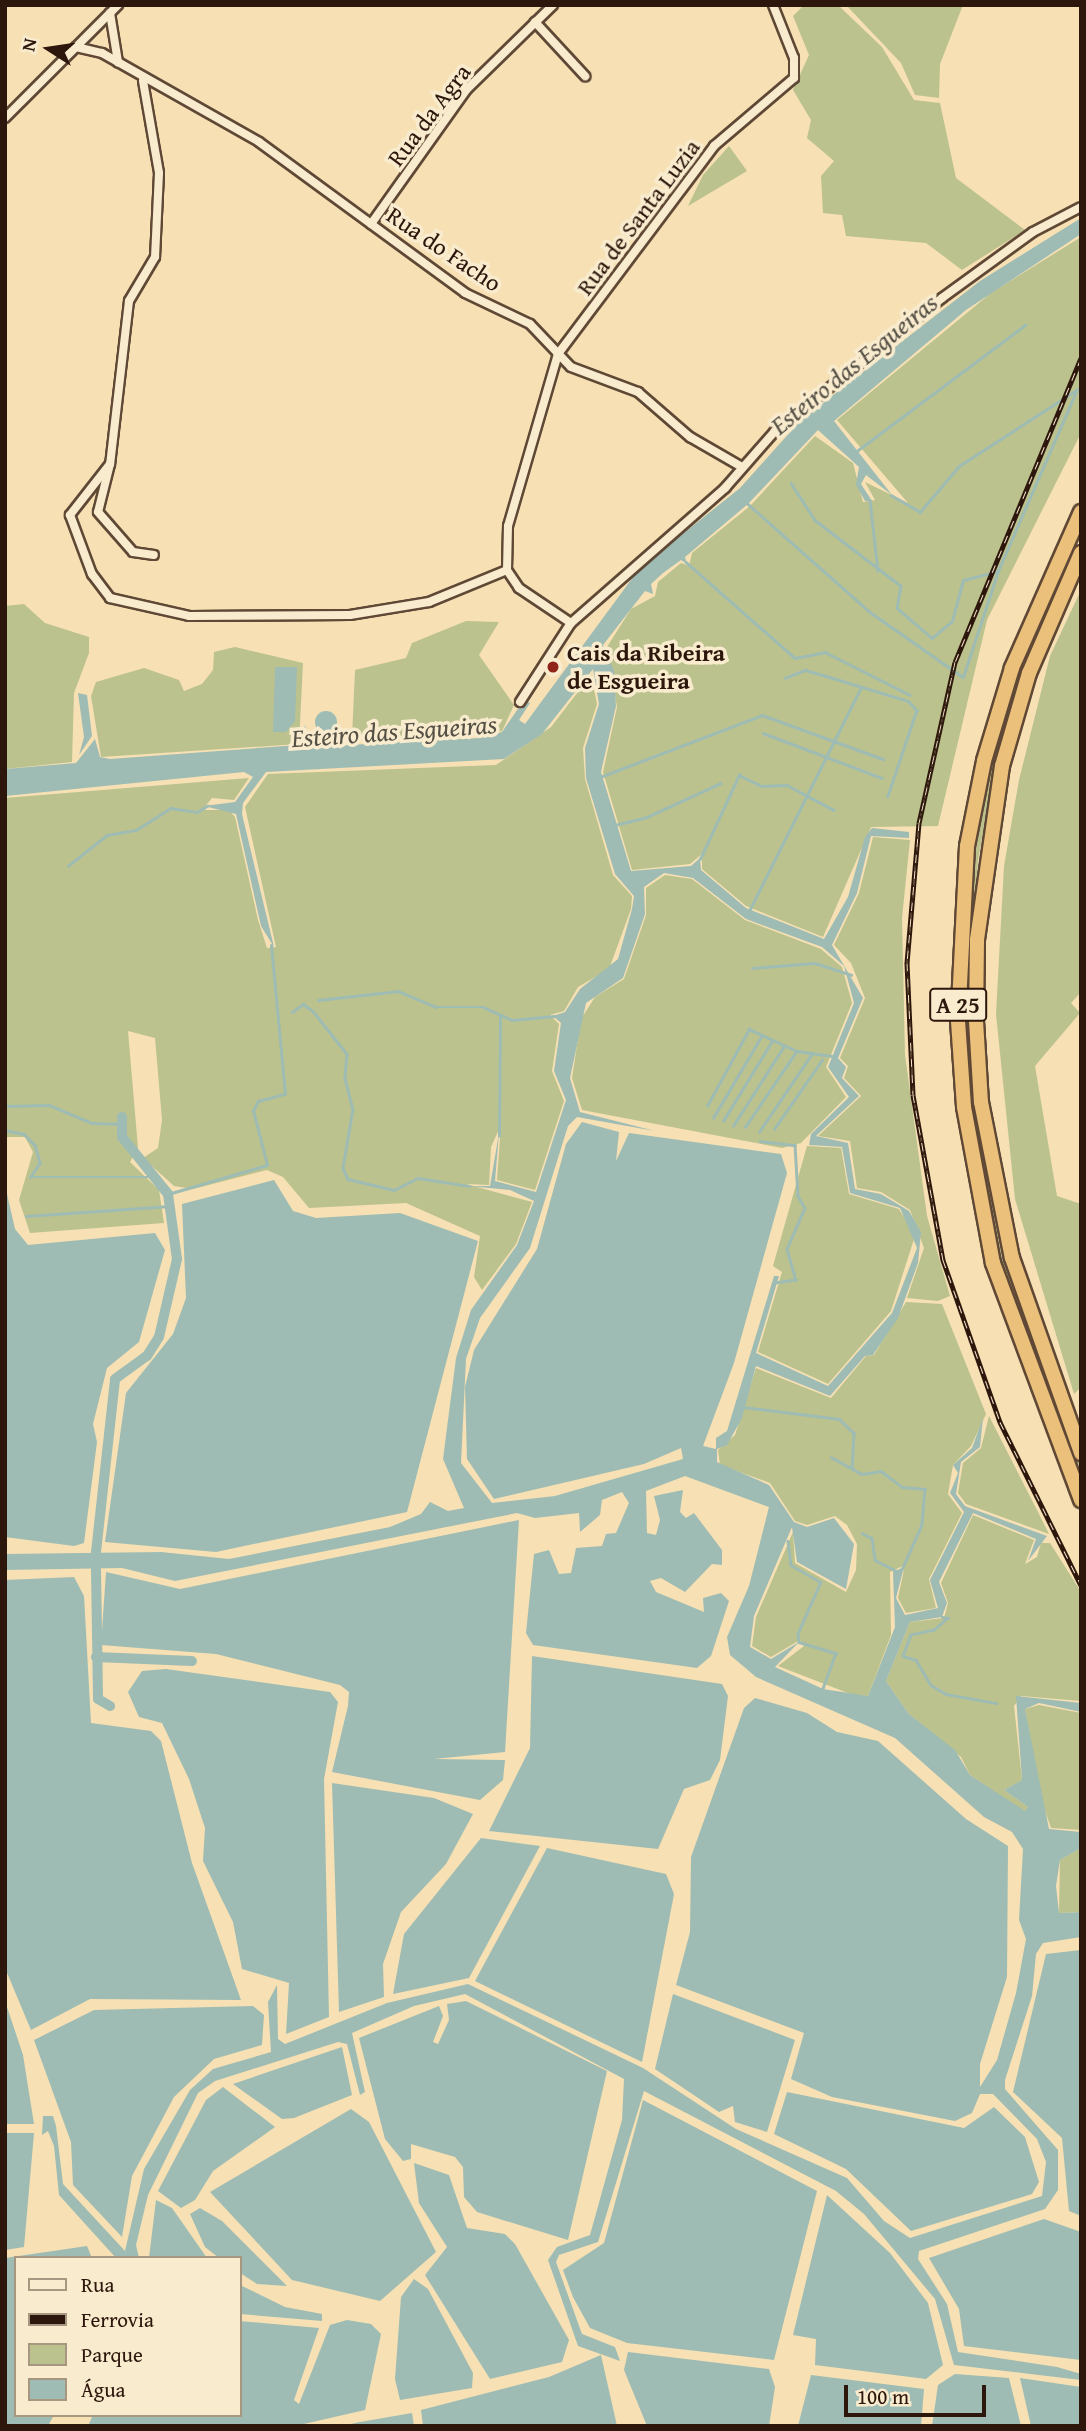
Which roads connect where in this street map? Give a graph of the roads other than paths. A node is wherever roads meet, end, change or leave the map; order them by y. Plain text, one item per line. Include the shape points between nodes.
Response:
1 (118, 5) edge
2 (553, 5) edge
3 (773, 5) edge
4 (110, 13) junction
5 (535, 22) junction
6 (76, 47) junction
7 (118, 62) junction
8 (585, 76) dead end
9 (143, 81) junction
10 (5, 118) edge
11 (1081, 207) edge
12 (372, 224) junction
13 (558, 354) junction
14 (110, 464) junction
15 (742, 467) junction
16 (1081, 512) edge
17 (1081, 553) edge
18 (154, 555) dead end
19 (506, 570) junction
20 (571, 623) junction
21 (520, 702) dead end
22 (1059, 1396) junction
23 (1081, 1429) edge
24 (1081, 1453) edge
25 (1081, 1500) edge

1 - 4 street
2 - 5 street, Rua da Agra
3 - 13 street, Rua de Santa Luzia via 794,58 794,78 714,146
4 - 6 street
4 - 7 street
5 - 8 street
5 - 12 street, Rua da Agra via 467,89
6 - 7 street, Rua do Facho
6 - 10 street
7 - 9 street, Rua do Facho
9 - 12 street, Rua do Facho via 259,142
9 - 14 street via 159,173 155,257 129,301
11 - 15 street via 1033,232 942,298 775,430
12 - 13 street, Rua do Facho via 465,293 530,324
13 - 15 street, Rua do Facho via 570,367 638,392 690,436
13 - 19 street via 508,526
14 - 18 street via 98,512 132,552
14 - 19 street via 70,515 92,574 110,598 189,617 350,615 429,602
15 - 20 street
16 - 25 highway, A 25 via 1012,668 984,761 967,846 958,1021 964,1107 993,1263
17 - 22 highway, A 25 via 1029,673 1002,766 977,940 981,1102 993,1180
19 - 20 street via 525,593
20 - 21 street
22 - 23 highway
22 - 24 highway, A 25

